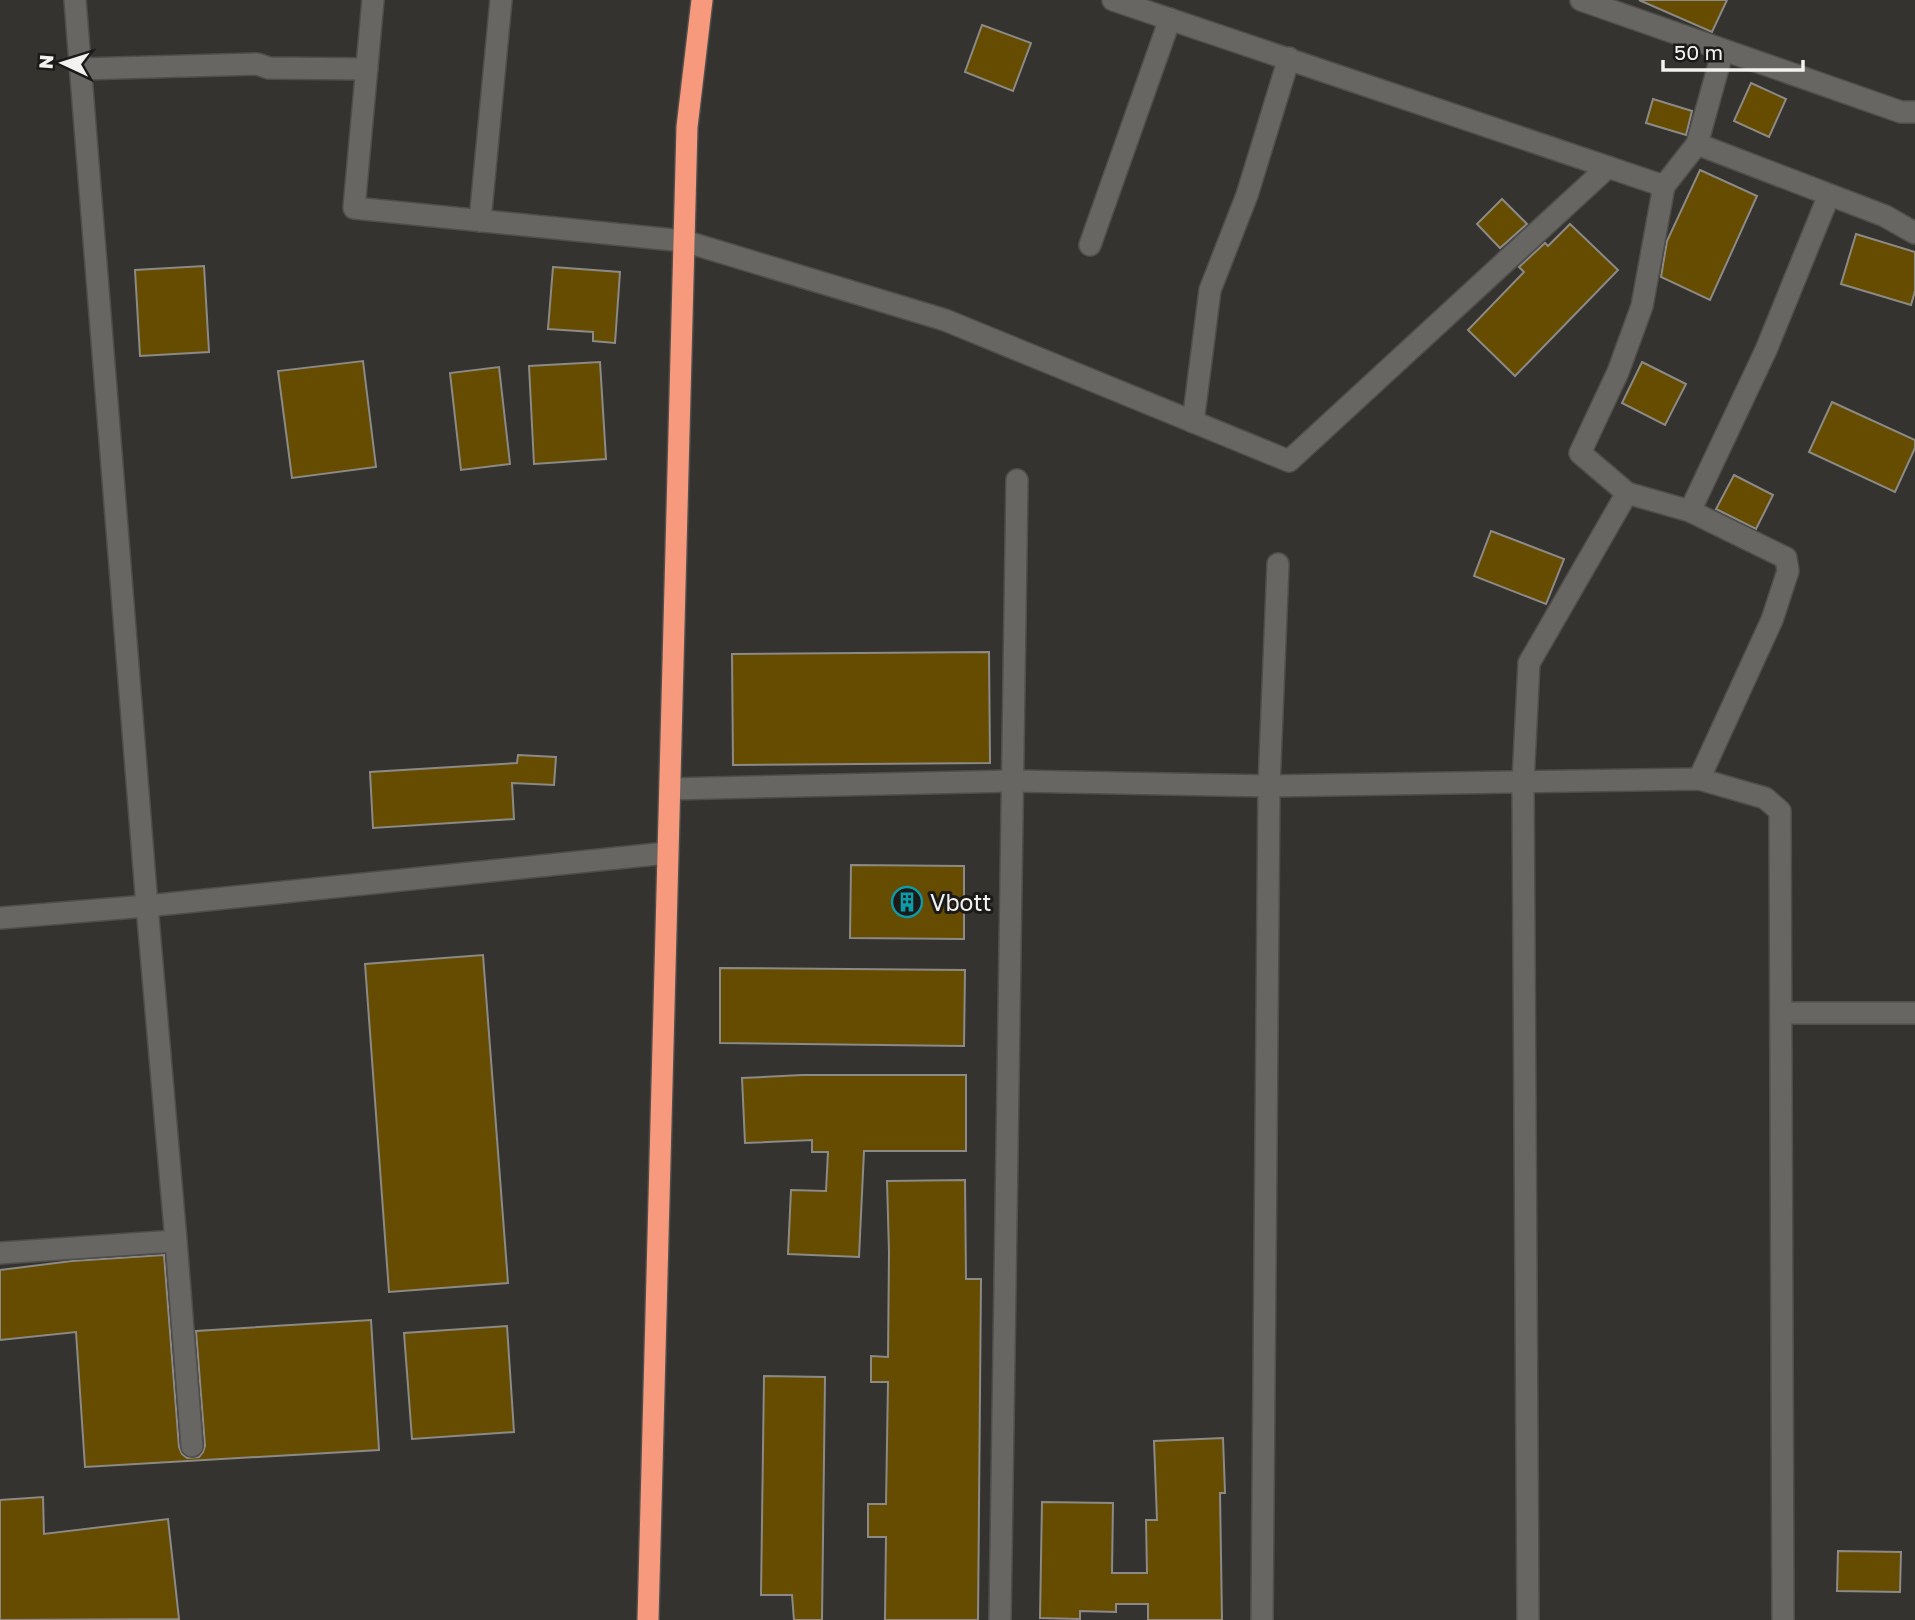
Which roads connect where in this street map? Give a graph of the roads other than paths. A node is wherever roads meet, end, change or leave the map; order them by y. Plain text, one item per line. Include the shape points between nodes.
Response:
1 (75, 0) edge
2 (373, 0) edge
3 (501, 0) edge
4 (702, 0) edge
5 (1113, 0) edge
6 (1581, 0) edge
7 (1170, 19) junction
8 (1723, 50) junction
9 (1289, 58) junction
10 (81, 69) junction
11 (367, 69) junction
12 (1915, 112) edge
13 (1697, 144) junction
14 (1608, 167) junction
15 (1664, 186) junction
16 (1829, 195) junction
17 (480, 220) junction
18 (1915, 233) edge
19 (684, 241) junction
20 (1090, 245) dead end
21 (1193, 422) junction
22 (1017, 480) dead end
23 (1627, 493) junction
24 (1690, 511) junction
25 (1278, 564) dead end
26 (1699, 779) junction
27 (1013, 781) junction
28 (1523, 782) junction
29 (1269, 786) junction
30 (670, 789) junction
31 (667, 853) junction
32 (147, 906) junction
33 (0, 918) edge
34 (1781, 1013) junction
35 (1915, 1013) edge
36 (176, 1241) junction
37 (0, 1253) edge
38 (192, 1446) dead end
39 (648, 1620) edge
40 (1000, 1620) edge
41 (1262, 1620) edge
42 (1528, 1620) edge
43 (1783, 1620) edge

1 - 10 street
2 - 11 street
3 - 17 street
4 - 19 highway via 687,127
5 - 7 street
6 - 8 street
7 - 9 street
7 - 20 street
8 - 12 street via 1901,112
8 - 13 street
9 - 14 street
9 - 21 street via 1247,195 1210,290
10 - 11 street via 257,64
10 - 32 street
11 - 17 street via 354,208
13 - 15 street
13 - 16 street
14 - 15 street
14 - 21 street via 1289,461
15 - 23 street via 1642,306 1618,372 1580,453
16 - 18 street
16 - 24 street via 1766,350
17 - 19 street
19 - 21 street via 945,320
19 - 30 highway
22 - 27 street
23 - 24 street
23 - 28 street via 1529,663
24 - 26 street via 1786,558 1788,570 1772,620
25 - 29 street
26 - 28 street
26 - 34 street via 1765,798 1780,811
27 - 29 street
27 - 30 street
27 - 40 street
28 - 29 street
28 - 42 street
29 - 41 street
30 - 31 highway
31 - 32 street
31 - 39 highway
32 - 33 street
32 - 36 street
34 - 35 street
34 - 43 street
36 - 37 street
36 - 38 street

